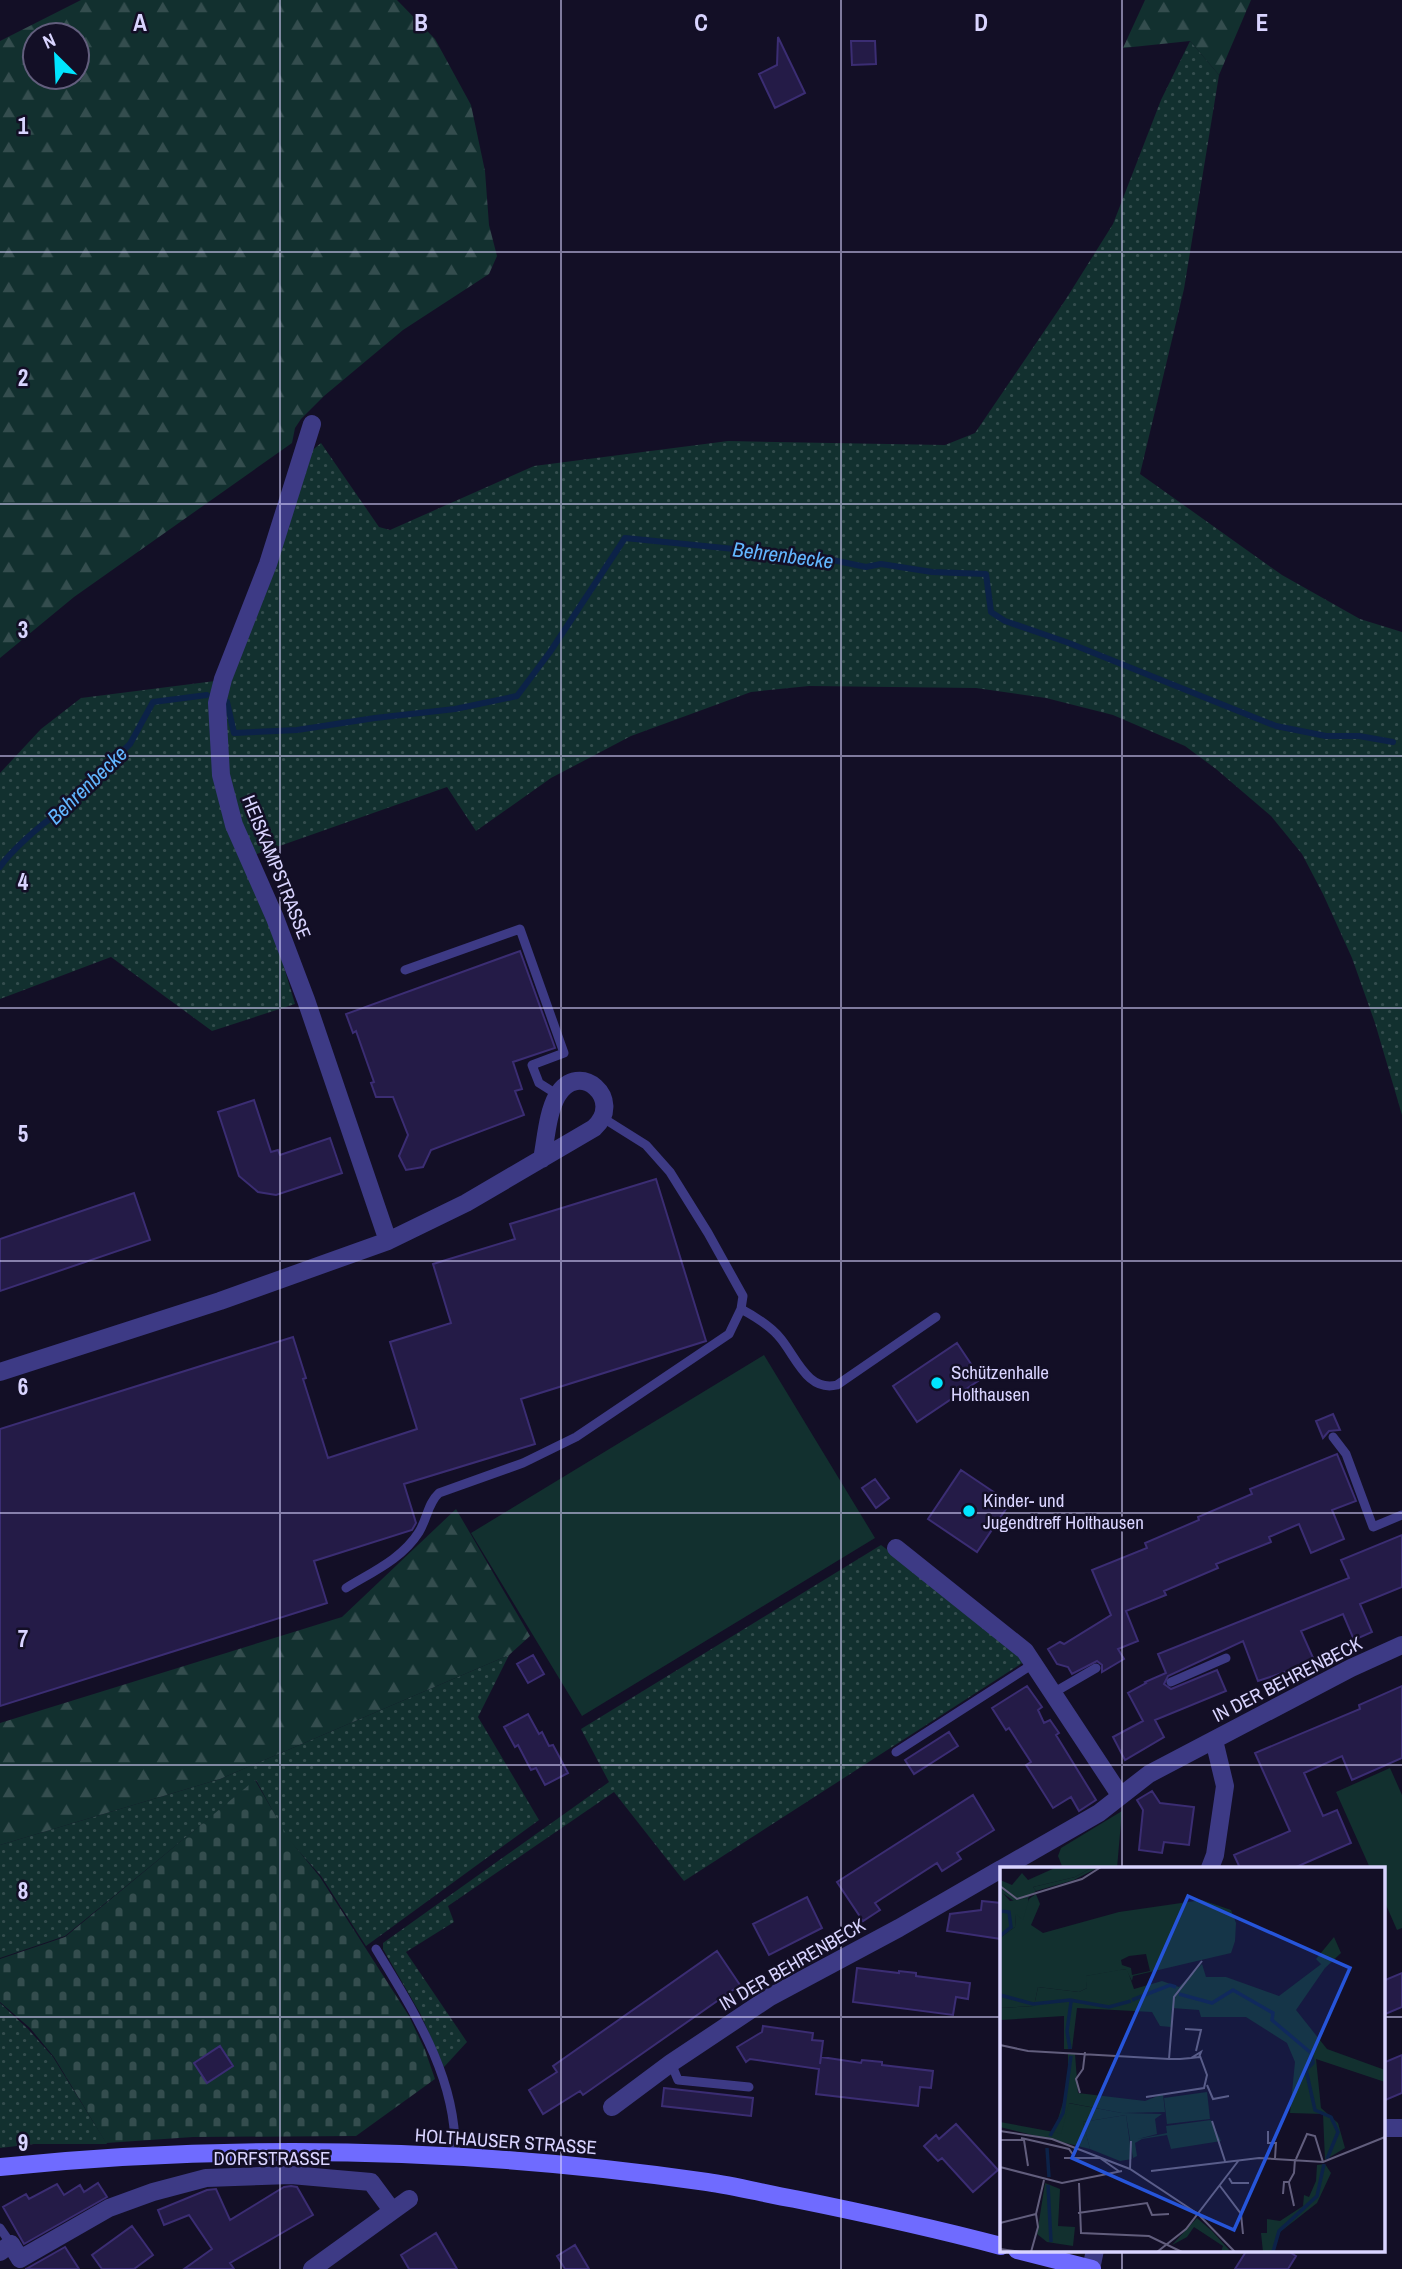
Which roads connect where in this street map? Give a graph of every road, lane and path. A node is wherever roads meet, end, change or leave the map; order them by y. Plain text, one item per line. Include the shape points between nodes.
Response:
1 (312, 424) dead end
2 (405, 970) dead end
3 (558, 1095) junction
4 (603, 1118) junction
5 (542, 1159) junction
6 (388, 1241) junction
7 (741, 1309) junction
8 (936, 1317) dead end
9 (0, 1372) edge
10 (1334, 1437) dead end
11 (1402, 1515) edge
12 (896, 1548) dead end
13 (345, 1588) dead end
14 (1402, 1645) edge
15 (1226, 1658) dead end
16 (1033, 1664) junction
17 (1096, 1668) dead end
18 (1171, 1682) dead end
19 (1053, 1693) junction
20 (1214, 1740) junction
21 (896, 1752) dead end
22 (1120, 1795) junction
23 (1005, 1867) edge
24 (1210, 1867) edge
25 (1000, 1870) edge
26 (376, 1949) dead end
27 (671, 2063) junction
28 (748, 2087) dead end
29 (612, 2107) dead end
30 (1384, 2128) edge
31 (1402, 2128) edge
32 (455, 2156) junction
33 (0, 2167) edge
34 (409, 2199) dead end
35 (391, 2209) junction
36 (0, 2228) edge
37 (1000, 2246) edge
38 (6, 2248) edge
39 (1025, 2252) edge
40 (312, 2269) edge
41 (1091, 2269) edge

1 - 6 street, HEISKAMPSTRASSE via 268,564 223,679 217,704 220,775 234,825 306,1000
2 - 3 lane via 520,929 564,1053 532,1065 539,1083
3 - 4 street via 574,1081 594,1085 604,1103
3 - 5 street
4 - 5 street
4 - 7 lane via 646,1145 670,1172 743,1296
5 - 6 street
6 - 9 street
7 - 8 lane via 780,1338 817,1385 828,1387
7 - 13 lane via 729,1334 576,1437 523,1463 439,1493 404,1552
10 - 11 lane via 1346,1454 1373,1527
12 - 16 street via 1025,1651
14 - 20 street, IN DER BEHRENBECK
15 - 18 lane
16 - 19 street
16 - 21 lane
17 - 19 lane
19 - 22 street
20 - 22 street, IN DER BEHRENBECK
20 - 24 street via 1224,1786
22 - 23 street, IN DER BEHRENBECK via 1099,1813
25 - 27 street, IN DER BEHRENBECK via 770,1997
26 - 32 lane via 438,2063 450,2099
27 - 28 lane via 678,2080
27 - 29 street, IN DER BEHRENBECK
30 - 31 street
32 - 33 street, HOLTHAUSER STRASSE via 192,2152
32 - 37 street, HOLTHAUSER STRASSE via 709,2182 909,2222
34 - 35 street
35 - 38 street, DORFSTRASSE via 371,2182 290,2175 206,2178 109,2208 20,2259
35 - 40 street
36 - 38 lane
39 - 41 street

